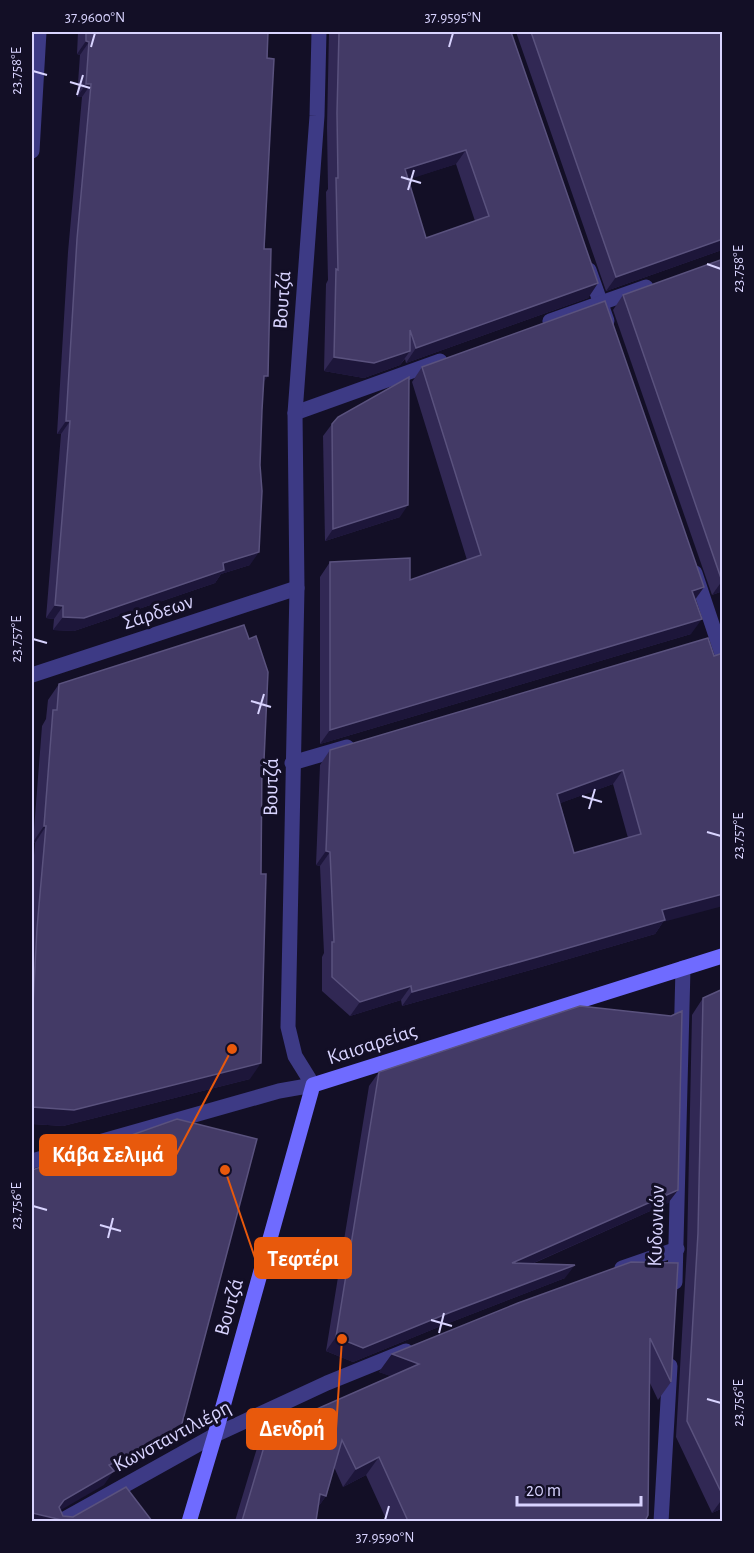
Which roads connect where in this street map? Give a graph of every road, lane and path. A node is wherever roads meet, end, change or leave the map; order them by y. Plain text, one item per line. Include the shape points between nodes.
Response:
1 (39, 32) edge
2 (320, 32) edge
3 (32, 151) edge
4 (585, 258) edge
5 (656, 284) edge
6 (601, 303) junction
7 (535, 326) edge
8 (612, 336) edge
9 (459, 354) edge
10 (295, 413) junction
11 (690, 559) edge
12 (297, 588) junction
13 (715, 638) edge
14 (723, 654) edge
15 (32, 675) edge
16 (361, 743) edge
17 (292, 764) junction
18 (723, 956) edge
19 (683, 968) junction
20 (313, 1085) junction
21 (32, 1161) edge
22 (677, 1249) junction
23 (605, 1274) edge
24 (674, 1297) edge
25 (424, 1344) edge
26 (670, 1356) edge
27 (215, 1435) junction
28 (59, 1521) edge
29 (189, 1521) edge
30 (661, 1521) edge

1 - 3 street
2 - 10 street, Βουτζά
4 - 6 street
5 - 6 street
6 - 7 street
6 - 8 street
9 - 10 street
10 - 12 street, Βουτζά
11 - 13 street
12 - 15 street, Σάρδεων
12 - 17 street, Βουτζά
13 - 14 street
16 - 17 street
17 - 20 street, Βουτζά via 288,1027 295,1056
18 - 19 street, Καισαρείας
19 - 20 street, Καισαρείας
19 - 22 street, Κυδωνιών
20 - 21 street, Καισαρείας via 279,1091
20 - 27 street, Βουτζά
22 - 23 street
22 - 24 street, Κυδωνιών
25 - 27 street, Κωνσταντιλιέρη
26 - 30 street
27 - 28 street, Κωνσταντιλιέρη
27 - 29 street, Βουτζά

